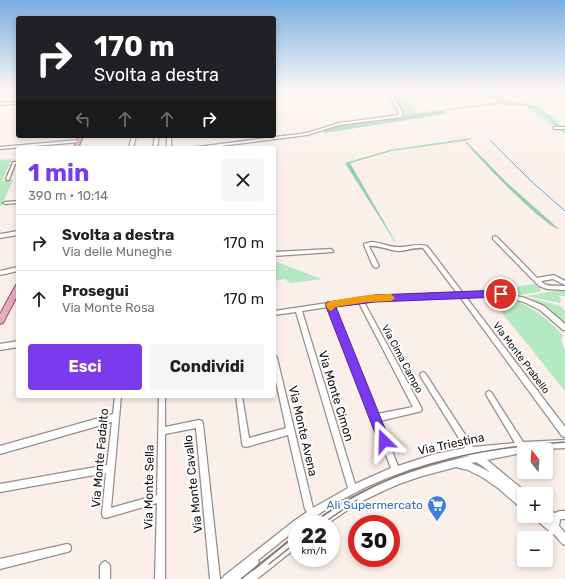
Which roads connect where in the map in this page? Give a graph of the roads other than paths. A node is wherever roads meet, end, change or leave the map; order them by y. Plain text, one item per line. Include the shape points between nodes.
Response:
1 (390, 117) edge
2 (557, 128) dead end
3 (565, 128) edge
4 (55, 138) edge
5 (80, 138) edge
6 (275, 138) edge
7 (276, 138) edge
8 (51, 143) junction
9 (16, 146) edge
10 (20, 146) edge
11 (212, 146) edge
12 (0, 148) edge
13 (16, 162) edge
14 (8, 179) dead end
15 (16, 202) edge
16 (4, 203) dead end
17 (16, 233) edge
18 (0, 236) edge
19 (495, 238) dead end
20 (331, 251) dead end
21 (276, 254) edge
22 (376, 266) dead end
23 (16, 270) edge
24 (0, 273) edge
25 (536, 280) junction
26 (564, 282) edge
27 (556, 286) junction
28 (565, 288) edge
29 (16, 290) edge
30 (461, 296) junction
31 (360, 300) junction
32 (330, 304) junction
33 (538, 307) junction
34 (298, 309) junction
35 (2, 313) edge
36 (276, 313) edge
37 (0, 321) edge
38 (565, 328) edge
39 (565, 333) edge
40 (16, 344) edge
41 (0, 347) edge
42 (276, 366) edge
43 (423, 375) dead end
44 (489, 394) dead end
45 (118, 398) edge
46 (162, 398) edge
47 (239, 398) edge
48 (116, 417) junction
49 (375, 418) junction
50 (291, 430) junction
51 (162, 431) junction
52 (565, 433) edge
53 (519, 443) edge
54 (565, 444) edge
55 (553, 445) edge
56 (505, 447) junction
57 (517, 448) edge
58 (517, 449) edge
59 (0, 450) edge
60 (471, 451) junction
61 (482, 459) junction
62 (454, 463) junction
63 (110, 468) junction
64 (396, 471) junction
65 (487, 474) junction
66 (0, 488) edge
67 (353, 490) junction
68 (517, 490) edge
69 (161, 498) junction
70 (517, 499) edge
71 (309, 509) dead end
72 (310, 515) edge
73 (334, 515) edge
74 (561, 517) edge
75 (546, 523) edge
76 (288, 531) edge
77 (557, 532) junction
78 (565, 541) edge
79 (268, 547) junction
80 (288, 547) edge
81 (67, 548) dead end
82 (0, 564) edge
83 (105, 566) dead end
84 (105, 579) edge
85 (160, 579) edge
86 (215, 579) edge
87 (227, 579) edge
88 (239, 579) edge
89 (250, 579) edge

1 - 7 street via 336,124 307,134
2 - 3 street
4 - 8 street
5 - 8 street
6 - 11 street
8 - 10 street
9 - 12 street
13 - 14 street
15 - 16 street
17 - 18 street
19 - 25 street
20 - 21 street
22 - 30 street, Via Monte Prabello via 366,245 378,244 397,249 425,247
23 - 24 street
25 - 26 street via 554,277
25 - 27 street via 543,287
26 - 27 street
27 - 28 street
29 - 35 main road
30 - 31 street
30 - 33 street via 501,294 519,298
30 - 52 street, Via Monte Prabello
31 - 32 street
31 - 49 street, Via Cima Campo via 418,409
32 - 34 street
32 - 49 street
33 - 38 street via 553,315
33 - 39 street
34 - 36 street
34 - 67 street, Via Monte Cimon
35 - 37 main road
40 - 41 street
42 - 50 street, Via Monte Avena
43 - 60 street
44 - 53 street
45 - 48 street, Via Monte Fadalto
46 - 51 street, Via Monte Sella
47 - 50 street via 246,443
48 - 59 street
48 - 63 street, Via Monte Fadalto
49 - 64 street
50 - 71 street, Via Monte Avena
51 - 69 street, Via Monte Sella
51 - 86 street, Via Monte Cavallo via 199,424
54 - 55 street, Via Triestina
56 - 57 street, Via Triestina
56 - 60 street, Via Triestina
56 - 61 street via 484,453
58 - 61 street, Via Triestina
60 - 61 street
60 - 64 street, Via Triestina via 427,460
61 - 62 street, Via Triestina
61 - 65 street, Via Triestina via 478,466
61 - 68 street
62 - 65 street via 474,467
62 - 73 street, Via Triestina via 414,474 365,495
63 - 66 street
63 - 69 street, Via Monte Fadalto via 106,514
64 - 67 street, Via Triestina
65 - 70 street
67 - 72 street, Via Triestina via 333,499
69 - 85 street, Via Monte Sella
74 - 77 street via 555,527
75 - 77 street
76 - 79 street, Via Triestina
77 - 78 street
79 - 87 street, Via Triestina
79 - 88 street, Via Triestina
80 - 89 street
81 - 82 street
83 - 84 street

